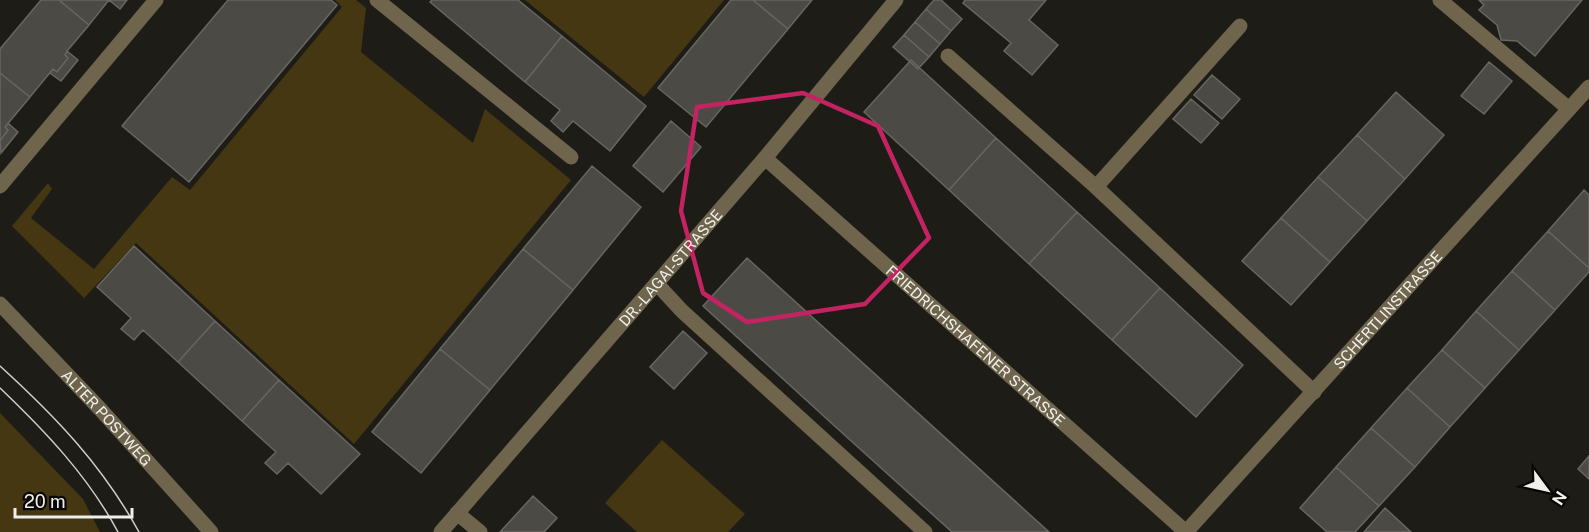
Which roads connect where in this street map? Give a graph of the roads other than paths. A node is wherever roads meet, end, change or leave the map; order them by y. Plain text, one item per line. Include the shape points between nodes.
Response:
1 (156, 0) edge
2 (377, 0) edge
3 (896, 0) edge
4 (1440, 0) edge
5 (1240, 26) dead end
6 (948, 56) dead end
7 (1589, 87) edge
8 (1569, 109) junction
9 (571, 157) dead end
10 (765, 158) junction
11 (0, 186) edge
12 (1096, 187) junction
13 (657, 285) junction
14 (0, 304) edge
15 (1314, 392) junction
16 (457, 513) junction
17 (211, 532) edge
18 (441, 532) edge
19 (480, 532) edge
20 (925, 532) edge
21 (1186, 532) edge

1 - 11 street
2 - 9 street
3 - 10 street, DR.-LAGAI-STRASSE
4 - 8 street
5 - 12 street
6 - 12 street
7 - 8 street, SCHERTLINSTRASSE
8 - 15 street, SCHERTLINSTRASSE
10 - 13 street, DR.-LAGAI-STRASSE
10 - 21 street, FRIEDRICHSHAFENER STRASSE
12 - 15 street
13 - 16 street, DR.-LAGAI-STRASSE
13 - 20 street
14 - 17 street, ALTER POSTWEG
15 - 21 street, SCHERTLINSTRASSE
16 - 18 street, DR.-LAGAI-STRASSE
16 - 19 street

